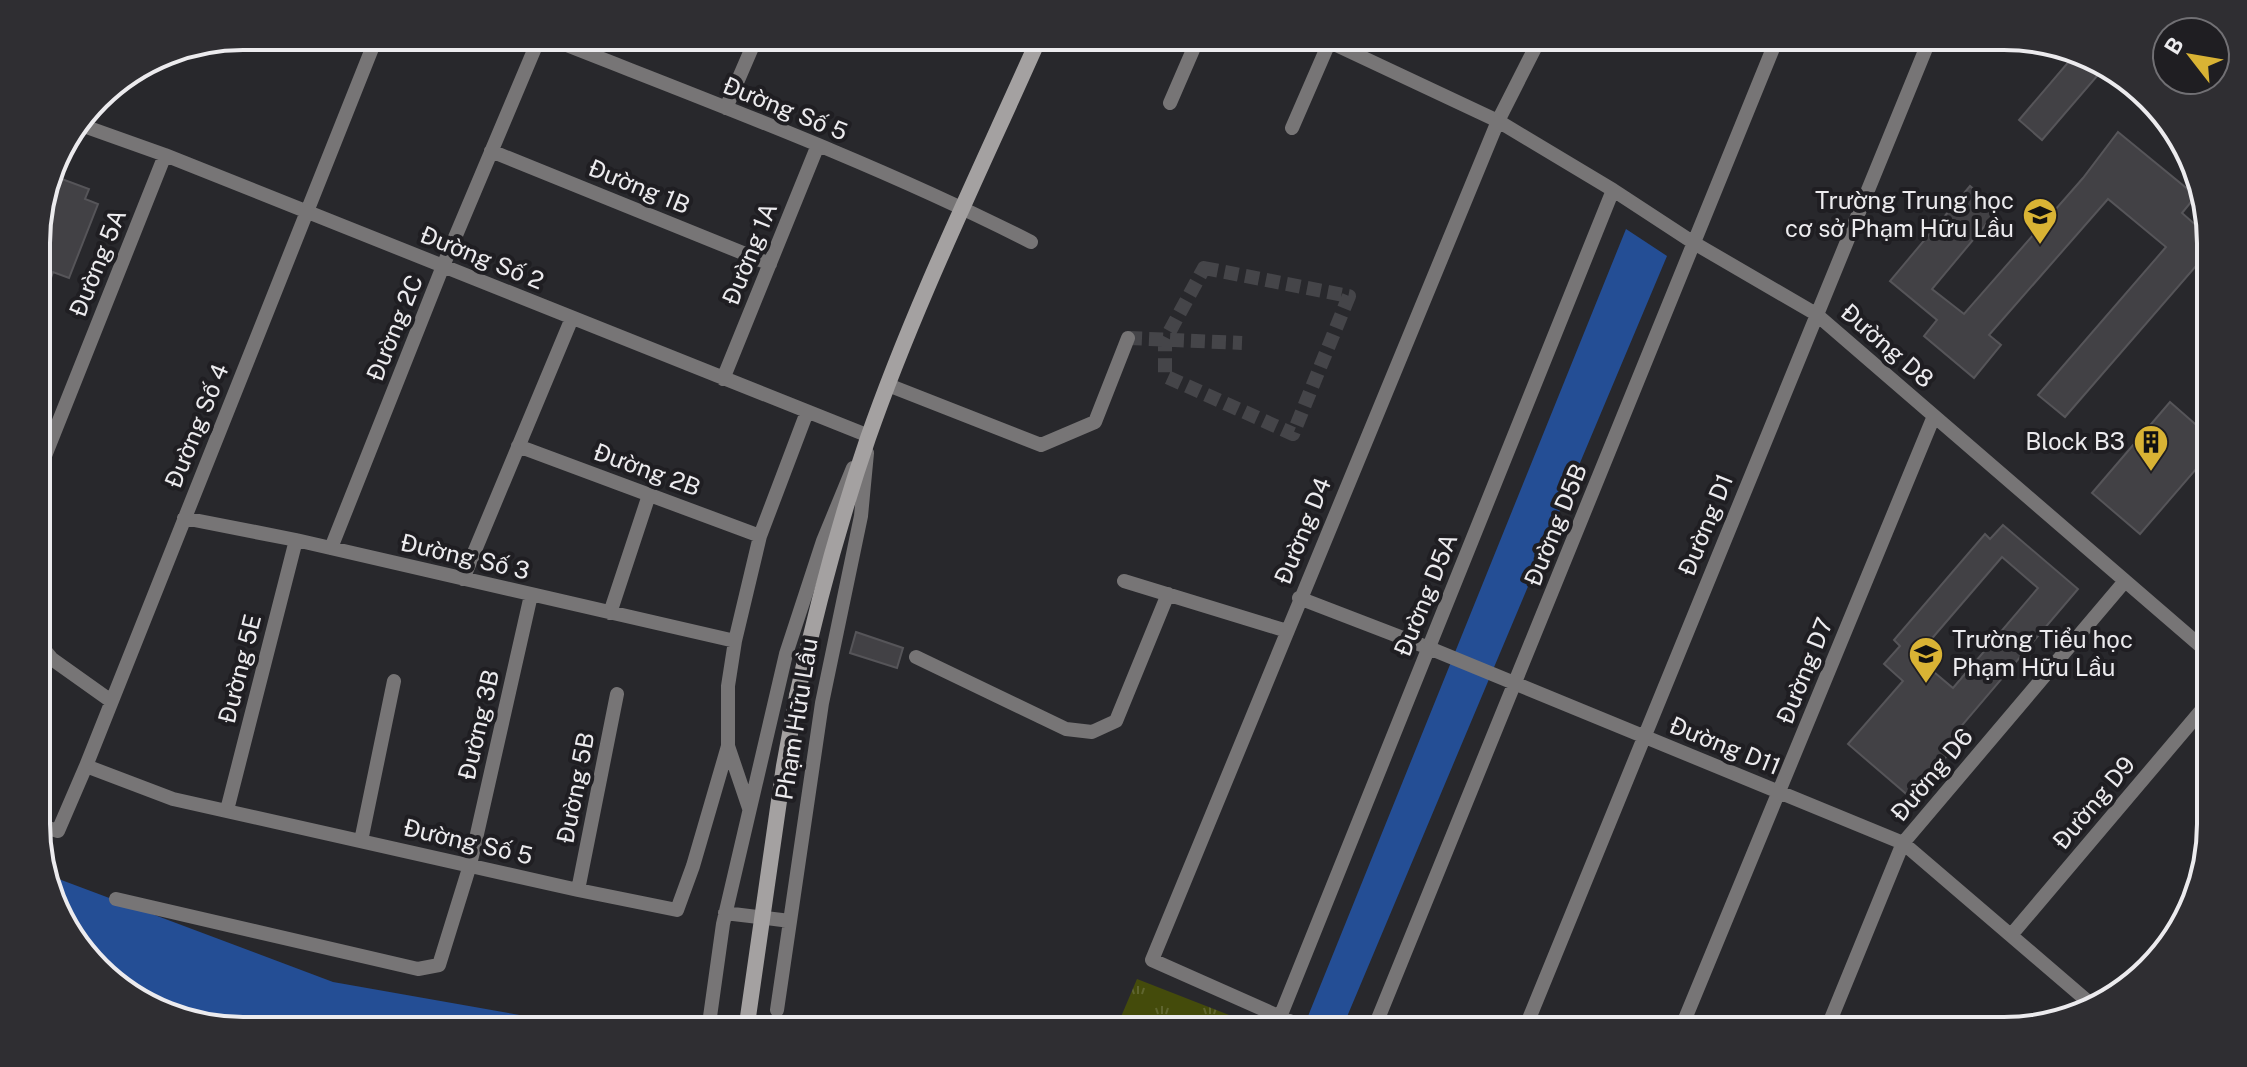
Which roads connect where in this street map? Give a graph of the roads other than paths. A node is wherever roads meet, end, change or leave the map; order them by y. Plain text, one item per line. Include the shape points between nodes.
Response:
1 (371, 50) edge
2 (536, 50) edge
3 (578, 50) edge
4 (751, 50) edge
5 (1034, 50) edge
6 (1193, 50) edge
7 (1321, 50) edge
8 (1351, 50) edge
9 (1534, 50) edge
10 (1772, 50) edge
11 (1925, 50) edge
12 (1170, 103) dead end
13 (726, 108) junction
14 (1498, 121) junction
15 (89, 128) edge
16 (1292, 128) dead end
17 (818, 145) junction
18 (491, 151) junction
19 (165, 155) junction
20 (1613, 190) junction
21 (964, 208) junction
22 (307, 212) junction
23 (1031, 242) dead end
24 (1694, 243) junction
25 (770, 264) junction
26 (443, 266) junction
27 (1816, 314) junction
28 (572, 318) junction
29 (1128, 338) dead end
30 (723, 379) junction
31 (888, 385) junction
32 (807, 412) junction
33 (1934, 416) junction
34 (869, 436) junction
35 (50, 443) edge
36 (518, 446) junction
37 (649, 495) junction
38 (184, 518) junction
39 (760, 536) junction
40 (296, 540) junction
41 (331, 548) junction
42 (463, 579) junction
43 (1124, 581) dead end
44 (2125, 581) junction
45 (1168, 594) junction
46 (531, 595) junction
47 (1299, 598) junction
48 (610, 613) junction
49 (1287, 631) junction
50 (735, 641) junction
51 (2197, 643) edge
52 (1429, 648) junction
53 (50, 657) edge
54 (916, 657) dead end
55 (394, 681) dead end
56 (1509, 681) junction
57 (617, 694) dead end
58 (111, 701) junction
59 (2197, 716) edge
60 (1644, 736) junction
61 (728, 746) junction
62 (86, 766) junction
63 (1779, 792) junction
64 (749, 809) junction
65 (227, 810) junction
66 (50, 829) edge
67 (361, 841) junction
68 (1903, 843) junction
69 (470, 865) junction
70 (578, 890) junction
71 (116, 899) dead end
72 (724, 919) junction
73 (790, 921) junction
74 (2012, 934) junction
75 (2085, 999) edge
76 (777, 1010) dead end
77 (710, 1017) edge
78 (748, 1017) edge
79 (1280, 1017) joint
80 (1378, 1017) edge
81 (1530, 1017) edge
82 (1686, 1017) edge
83 (1832, 1017) edge

1 - 22 street, Đường Số 4
2 - 18 street, Đường 2C
3 - 13 street, Đường Số 5
4 - 13 street, Đường Số 5
5 - 21 main road, Phạm Hữu Lầu
6 - 12 street
7 - 16 street
8 - 14 street, Đường D8
9 - 14 street, Đường D4
10 - 24 street, Đường D5B
11 - 27 street, Đường D1
13 - 17 street, Đường Số 5
14 - 20 street, Đường D8
14 - 47 street, Đường D4
15 - 19 street, Đường Số 2
17 - 21 street, Đường Số 5
17 - 25 street, Đường 1A
18 - 25 street, Đường 1B
18 - 26 street, Đường 2C
19 - 22 street, Đường Số 2
19 - 35 street, Đường 5A
20 - 24 street, Đường D8
20 - 52 street, Đường D5A
21 - 23 street, Đường Số 5
21 - 31 main road, Phạm Hữu Lầu
22 - 26 street, Đường Số 2
22 - 38 street, Đường Số 4
24 - 27 street, Đường D8
24 - 56 street, Đường D5B
25 - 30 street, Đường 1A
26 - 28 street, Đường Số 2
26 - 41 street, Đường 2C
27 - 33 street, Đường D8
27 - 60 street, Đường D1
28 - 30 street, Đường Số 2
28 - 36 street
29 - 31 street via 1095,422 1041,445
30 - 32 street, Đường Số 2
31 - 34 main road, Phạm Hữu Lầu
32 - 34 street, Đường Số 2
32 - 39 street
33 - 44 street, Đường D8
33 - 63 street, Đường D7
34 - 64 street, Phạm Hữu Lầu via 843,488 804,597
34 - 73 street, Phạm Hữu Lầu via 861,516 822,703
34 - 78 main road, Phạm Hữu Lầu, bridge via 829,562 797,696
36 - 37 street, Đường 2B
36 - 42 street
37 - 39 street, Đường 2B
37 - 48 street
38 - 40 street, Đường Số 3
38 - 58 street, Đường Số 4
39 - 50 street
40 - 41 street, Đường Số 3
40 - 65 street, Đường 5E
41 - 42 street, Đường Số 3
42 - 46 street, Đường Số 3
43 - 45 street
44 - 51 street, Đường D8
44 - 68 street, Đường D6
45 - 49 street
45 - 54 street via 1116,721 1092,732 1066,729
46 - 48 street, Đường Số 3
46 - 69 street, Đường 3B
47 - 49 street, Đường D4
47 - 52 street, Đường D11
48 - 50 street, Đường Số 3
49 - 79 street, Đường D4 via 1152,960
50 - 61 street
52 - 56 street, Đường D11
52 - 79 street, Đường D5A
53 - 58 street
55 - 67 street
56 - 60 street, Đường D11
56 - 80 street, Đường D5B
57 - 70 street, Đường 5B
58 - 62 street, Đường Số 4
59 - 74 street, Đường D9
60 - 63 street, Đường D11
60 - 81 street, Đường D1
61 - 64 street
61 - 70 street, Đường Số 5 via 677,910
62 - 65 street, Đường Số 5 via 173,799
62 - 66 street, Đường Số 4 via 58,831
63 - 68 street, Đường D11
63 - 82 street, Đường D7
64 - 72 street, Phạm Hữu Lầu
65 - 67 street, Đường Số 5
67 - 69 street, Đường Số 5
68 - 74 street, Đường D11
68 - 83 street, Đường D6
69 - 70 street, Đường Số 5
69 - 71 street, Đường 3B via 439,965 426,970
72 - 73 street
72 - 77 street, Phạm Hữu Lầu
73 - 76 street, Phạm Hữu Lầu
74 - 75 street, Đường D11

